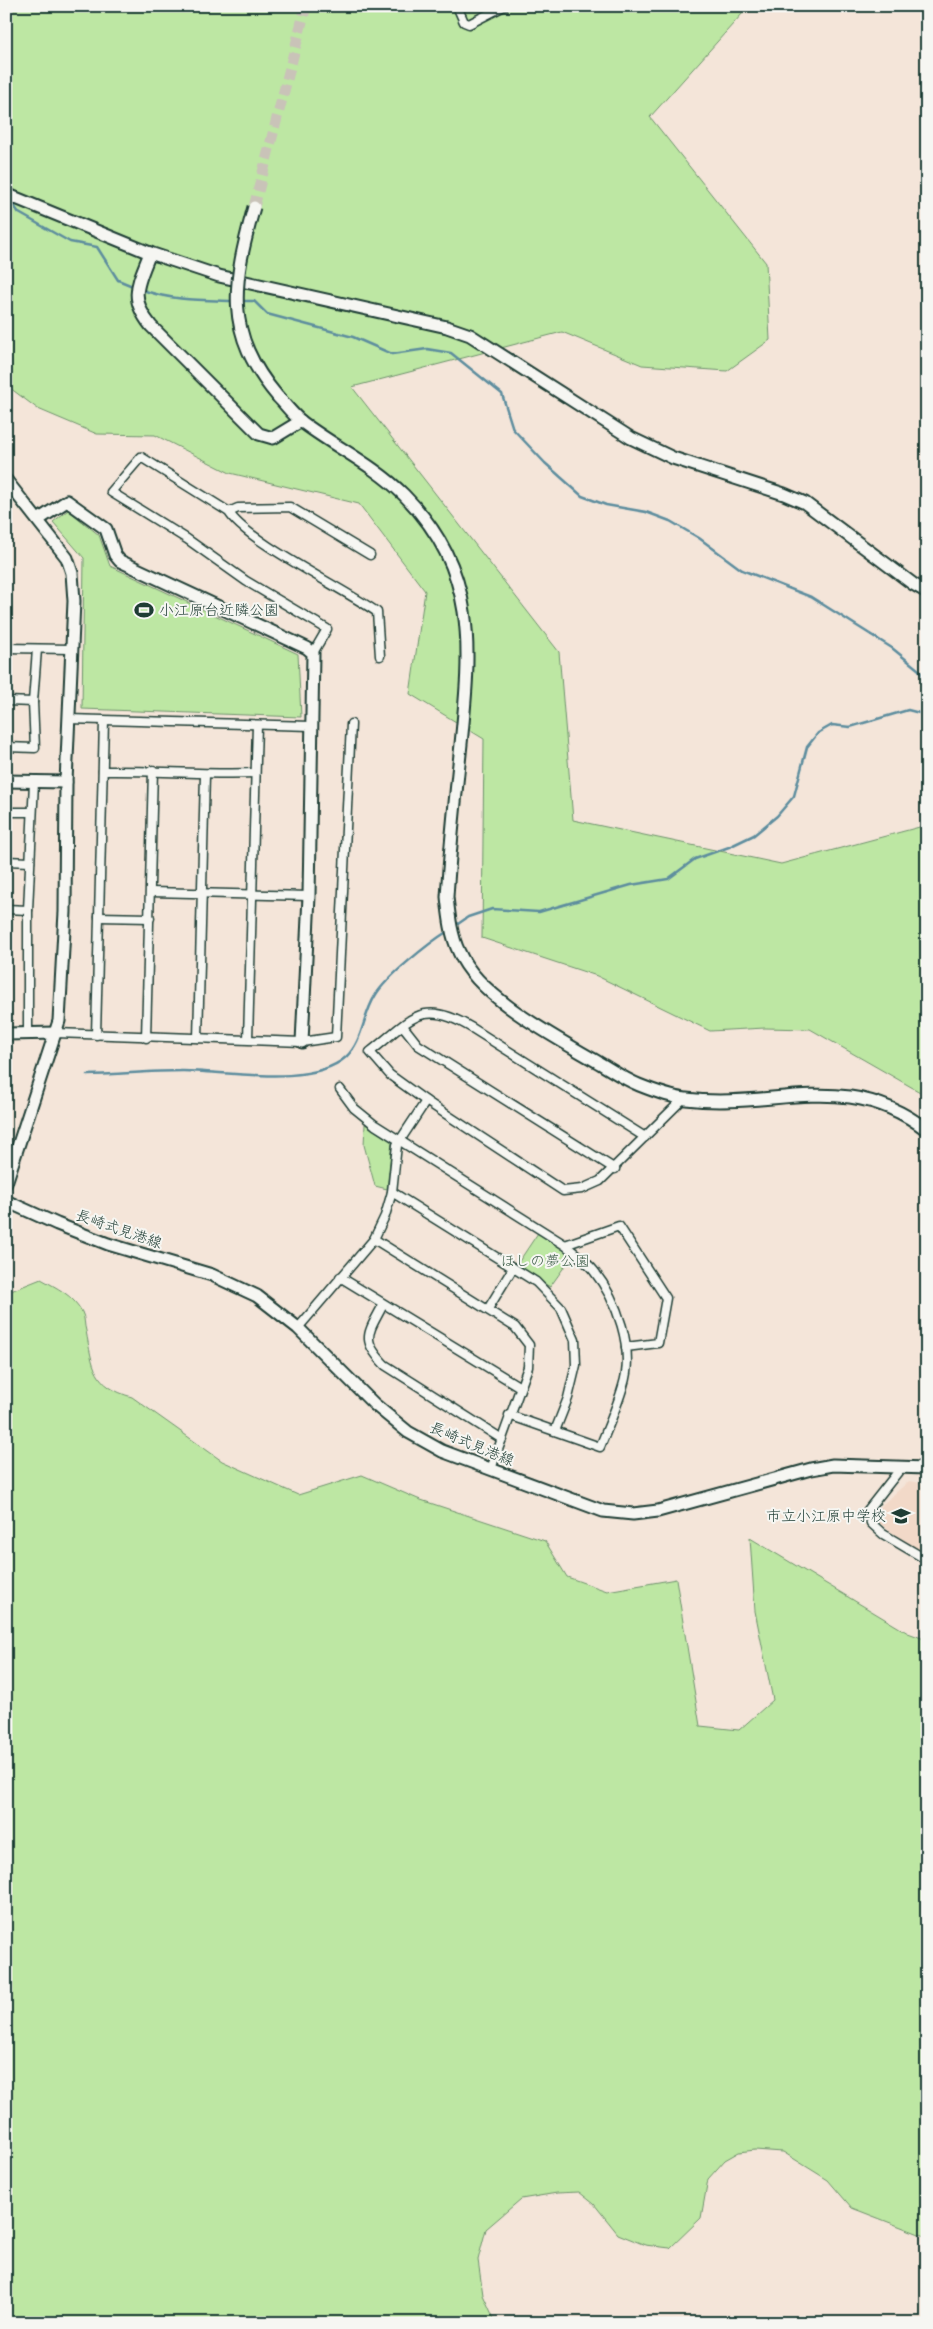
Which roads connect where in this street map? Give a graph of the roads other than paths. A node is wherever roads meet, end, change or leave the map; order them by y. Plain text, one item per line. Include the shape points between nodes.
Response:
1 (457, 6) edge
2 (504, 6) edge
3 (6, 194) edge
4 (254, 207) tunnel mouth
5 (150, 253) junction
6 (300, 421) junction
7 (6, 480) edge
8 (229, 512) junction
9 (38, 520) junction
10 (370, 555) dead end
11 (927, 592) edge
12 (6, 648) edge
13 (37, 649) junction
14 (71, 649) junction
15 (314, 653) junction
16 (380, 656) dead end
17 (6, 701) edge
18 (33, 702) junction
19 (68, 719) junction
20 (104, 720) junction
21 (351, 724) dead end
22 (256, 725) junction
23 (311, 726) junction
24 (6, 747) edge
25 (153, 770) junction
26 (103, 771) junction
27 (255, 773) junction
28 (205, 775) junction
29 (6, 781) edge
30 (34, 782) junction
31 (66, 782) junction
32 (6, 812) edge
33 (32, 812) junction
34 (6, 861) edge
35 (30, 862) junction
36 (151, 892) junction
37 (200, 894) junction
38 (252, 895) junction
39 (309, 896) junction
40 (6, 909) edge
41 (28, 910) junction
42 (99, 918) junction
43 (150, 918) junction
44 (403, 1026) junction
45 (56, 1033) junction
46 (6, 1034) edge
47 (28, 1034) junction
48 (96, 1035) junction
49 (146, 1038) junction
50 (198, 1038) junction
51 (248, 1039) junction
52 (302, 1042) junction
53 (340, 1089) dead end
54 (684, 1098) junction
55 (426, 1101) junction
56 (927, 1130) edge
57 (645, 1137) junction
58 (400, 1141) junction
59 (614, 1169) junction
60 (6, 1184) edge
61 (392, 1192) junction
62 (6, 1201) edge
63 (374, 1239) junction
64 (565, 1245) junction
65 (513, 1268) junction
66 (340, 1277) junction
67 (383, 1306) junction
68 (488, 1309) junction
69 (298, 1328) junction
70 (626, 1347) junction
71 (520, 1387) junction
72 (509, 1415) junction
73 (555, 1432) junction
74 (502, 1439) junction
75 (900, 1468) junction
76 (927, 1468) edge
77 (491, 1469) junction
78 (927, 1560) edge

1 - 2 street via 464,22 470,24
3 - 5 street
4 - 6 street, bridge via 239,260 236,286 242,334 266,382
5 - 6 street via 136,290 138,306 151,326 259,434 273,438
5 - 11 street via 252,285 447,327 470,335 631,438 673,458 804,503
6 - 54 street via 382,475 419,511 443,547 461,593 466,612 468,665 447,897 459,953 498,999 550,1033 637,1085
7 - 9 street
8 - 10 street via 238,508 290,507
8 - 15 street via 141,457 111,492 187,539 246,581 327,629
8 - 16 street via 233,519 263,542 377,612
9 - 14 street via 67,558 72,573
9 - 15 street via 67,501 106,529 120,561
12 - 13 street
13 - 14 street
13 - 18 street
14 - 19 street
15 - 23 street
17 - 18 street
18 - 24 street via 35,748
19 - 20 street
19 - 31 street
20 - 22 street
20 - 26 street
21 - 52 street via 336,1037
22 - 23 street
22 - 27 street
23 - 39 street
25 - 26 street
25 - 28 street
25 - 36 street
26 - 42 street
27 - 28 street
27 - 38 street
28 - 37 street
29 - 30 street
30 - 31 street
30 - 33 street
31 - 45 street via 65,912 60,1021
32 - 33 street
33 - 35 street
34 - 35 street
35 - 41 street
36 - 37 street
36 - 43 street
37 - 38 street
37 - 50 street
38 - 39 street
38 - 51 street
39 - 52 street
40 - 41 street
41 - 47 street
42 - 43 street
42 - 48 street
43 - 49 street
44 - 55 street via 370,1052 390,1074
44 - 57 street via 427,1012 439,1012 455,1018
44 - 59 street via 418,1044
45 - 47 street
45 - 48 street
45 - 60 street
46 - 47 street
48 - 49 street
49 - 50 street
50 - 51 street
51 - 52 street
53 - 58 street via 354,1108
54 - 56 street via 725,1100 842,1095 878,1102
54 - 57 street
55 - 58 street
55 - 59 street via 563,1190 582,1189 600,1181
57 - 59 street
58 - 61 street
58 - 64 street
61 - 63 street
61 - 65 street
62 - 69 street, 長崎式見港線 via 108,1244 212,1275 257,1296
63 - 66 street
63 - 68 street
64 - 70 street via 593,1269 610,1295
64 - 70 street via 619,1226 666,1298 658,1343
65 - 68 street
65 - 73 street via 536,1282 561,1308 575,1340 576,1366
66 - 67 street
66 - 69 street
67 - 71 street
67 - 74 street via 368,1333 371,1350 385,1366
68 - 71 street via 515,1326 529,1345 528,1367
69 - 77 street, 長崎式見港線 via 374,1404 408,1432 442,1451
70 - 73 street via 624,1384 600,1447
71 - 72 street
72 - 73 street
72 - 74 street
74 - 77 street
75 - 76 street, 長崎式見港線
75 - 77 street, 長崎式見港線 via 818,1468 658,1511 633,1514 594,1508
75 - 78 street via 868,1510 871,1523 883,1534

